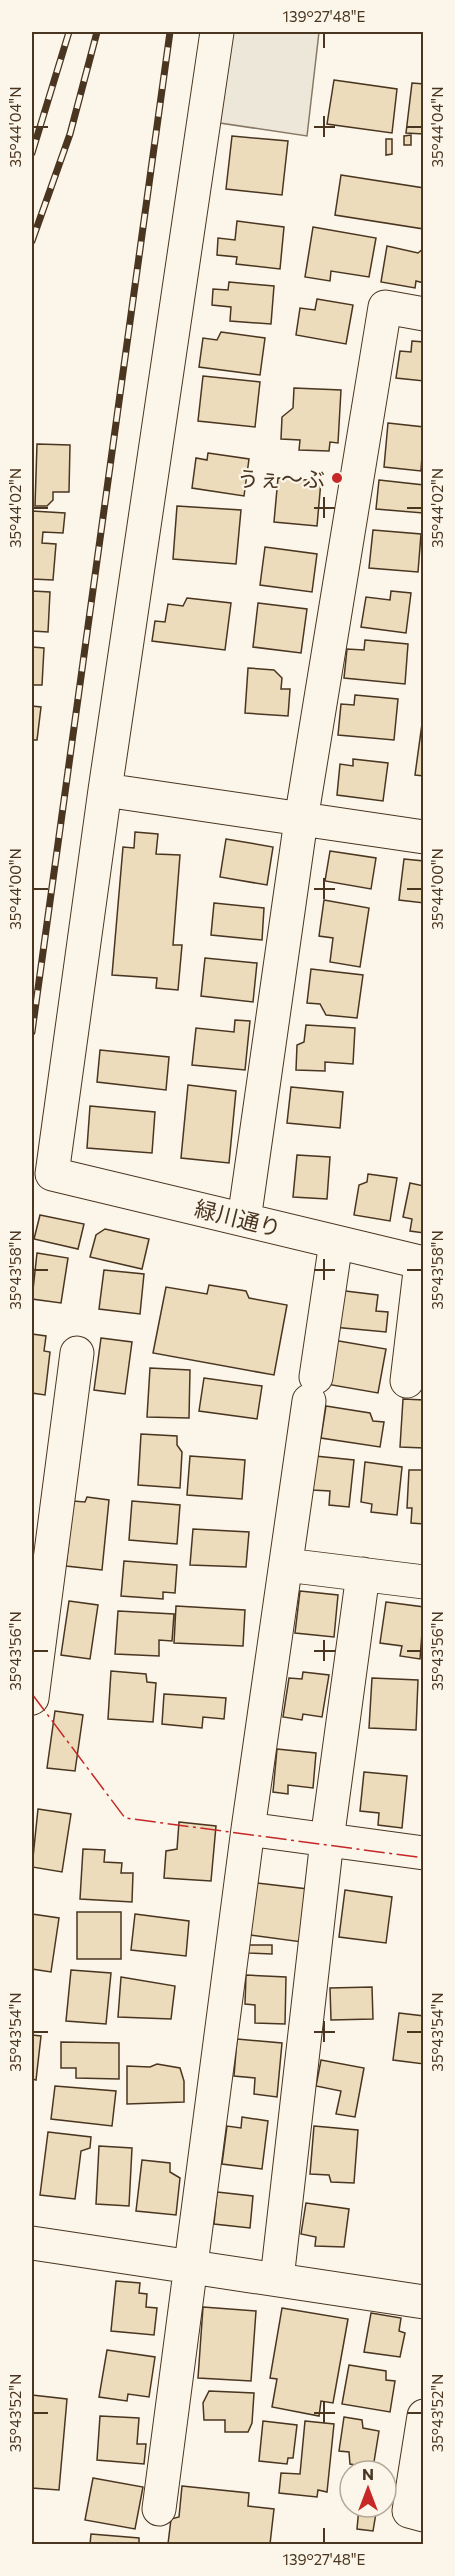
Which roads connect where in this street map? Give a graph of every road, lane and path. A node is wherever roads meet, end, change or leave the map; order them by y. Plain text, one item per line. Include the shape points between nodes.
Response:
1 (217, 32) edge
2 (423, 314) edge
3 (105, 790) junction
4 (301, 820) junction
5 (423, 837) edge
6 (244, 1220) junction
7 (336, 1242) junction
8 (422, 1263) edge
9 (77, 1353) dead end
10 (407, 1381) dead end
11 (286, 1565) junction
12 (363, 1574) junction
13 (423, 1582) edge
14 (32, 1698) edge
15 (248, 1829) junction
16 (327, 1840) junction
17 (423, 1853) edge
18 (32, 2243) edge
19 (190, 2268) junction
20 (277, 2279) junction
21 (423, 2302) edge
22 (423, 2416) edge
23 (159, 2509) dead end
24 (423, 2515) edge

1 - 3 street
2 - 4 street via 385,307
3 - 4 street
3 - 6 street, 緑川通り via 52,1174
4 - 5 street
4 - 6 street
6 - 7 street, 緑川通り
7 - 8 street, 緑川通り
7 - 11 street
8 - 10 street
9 - 14 street
11 - 12 street
11 - 15 street
12 - 13 street
12 - 16 street
15 - 16 street
15 - 19 street
16 - 17 street
16 - 20 street
18 - 19 street
19 - 20 street
19 - 23 street
20 - 21 street
22 - 24 street via 409,2511

